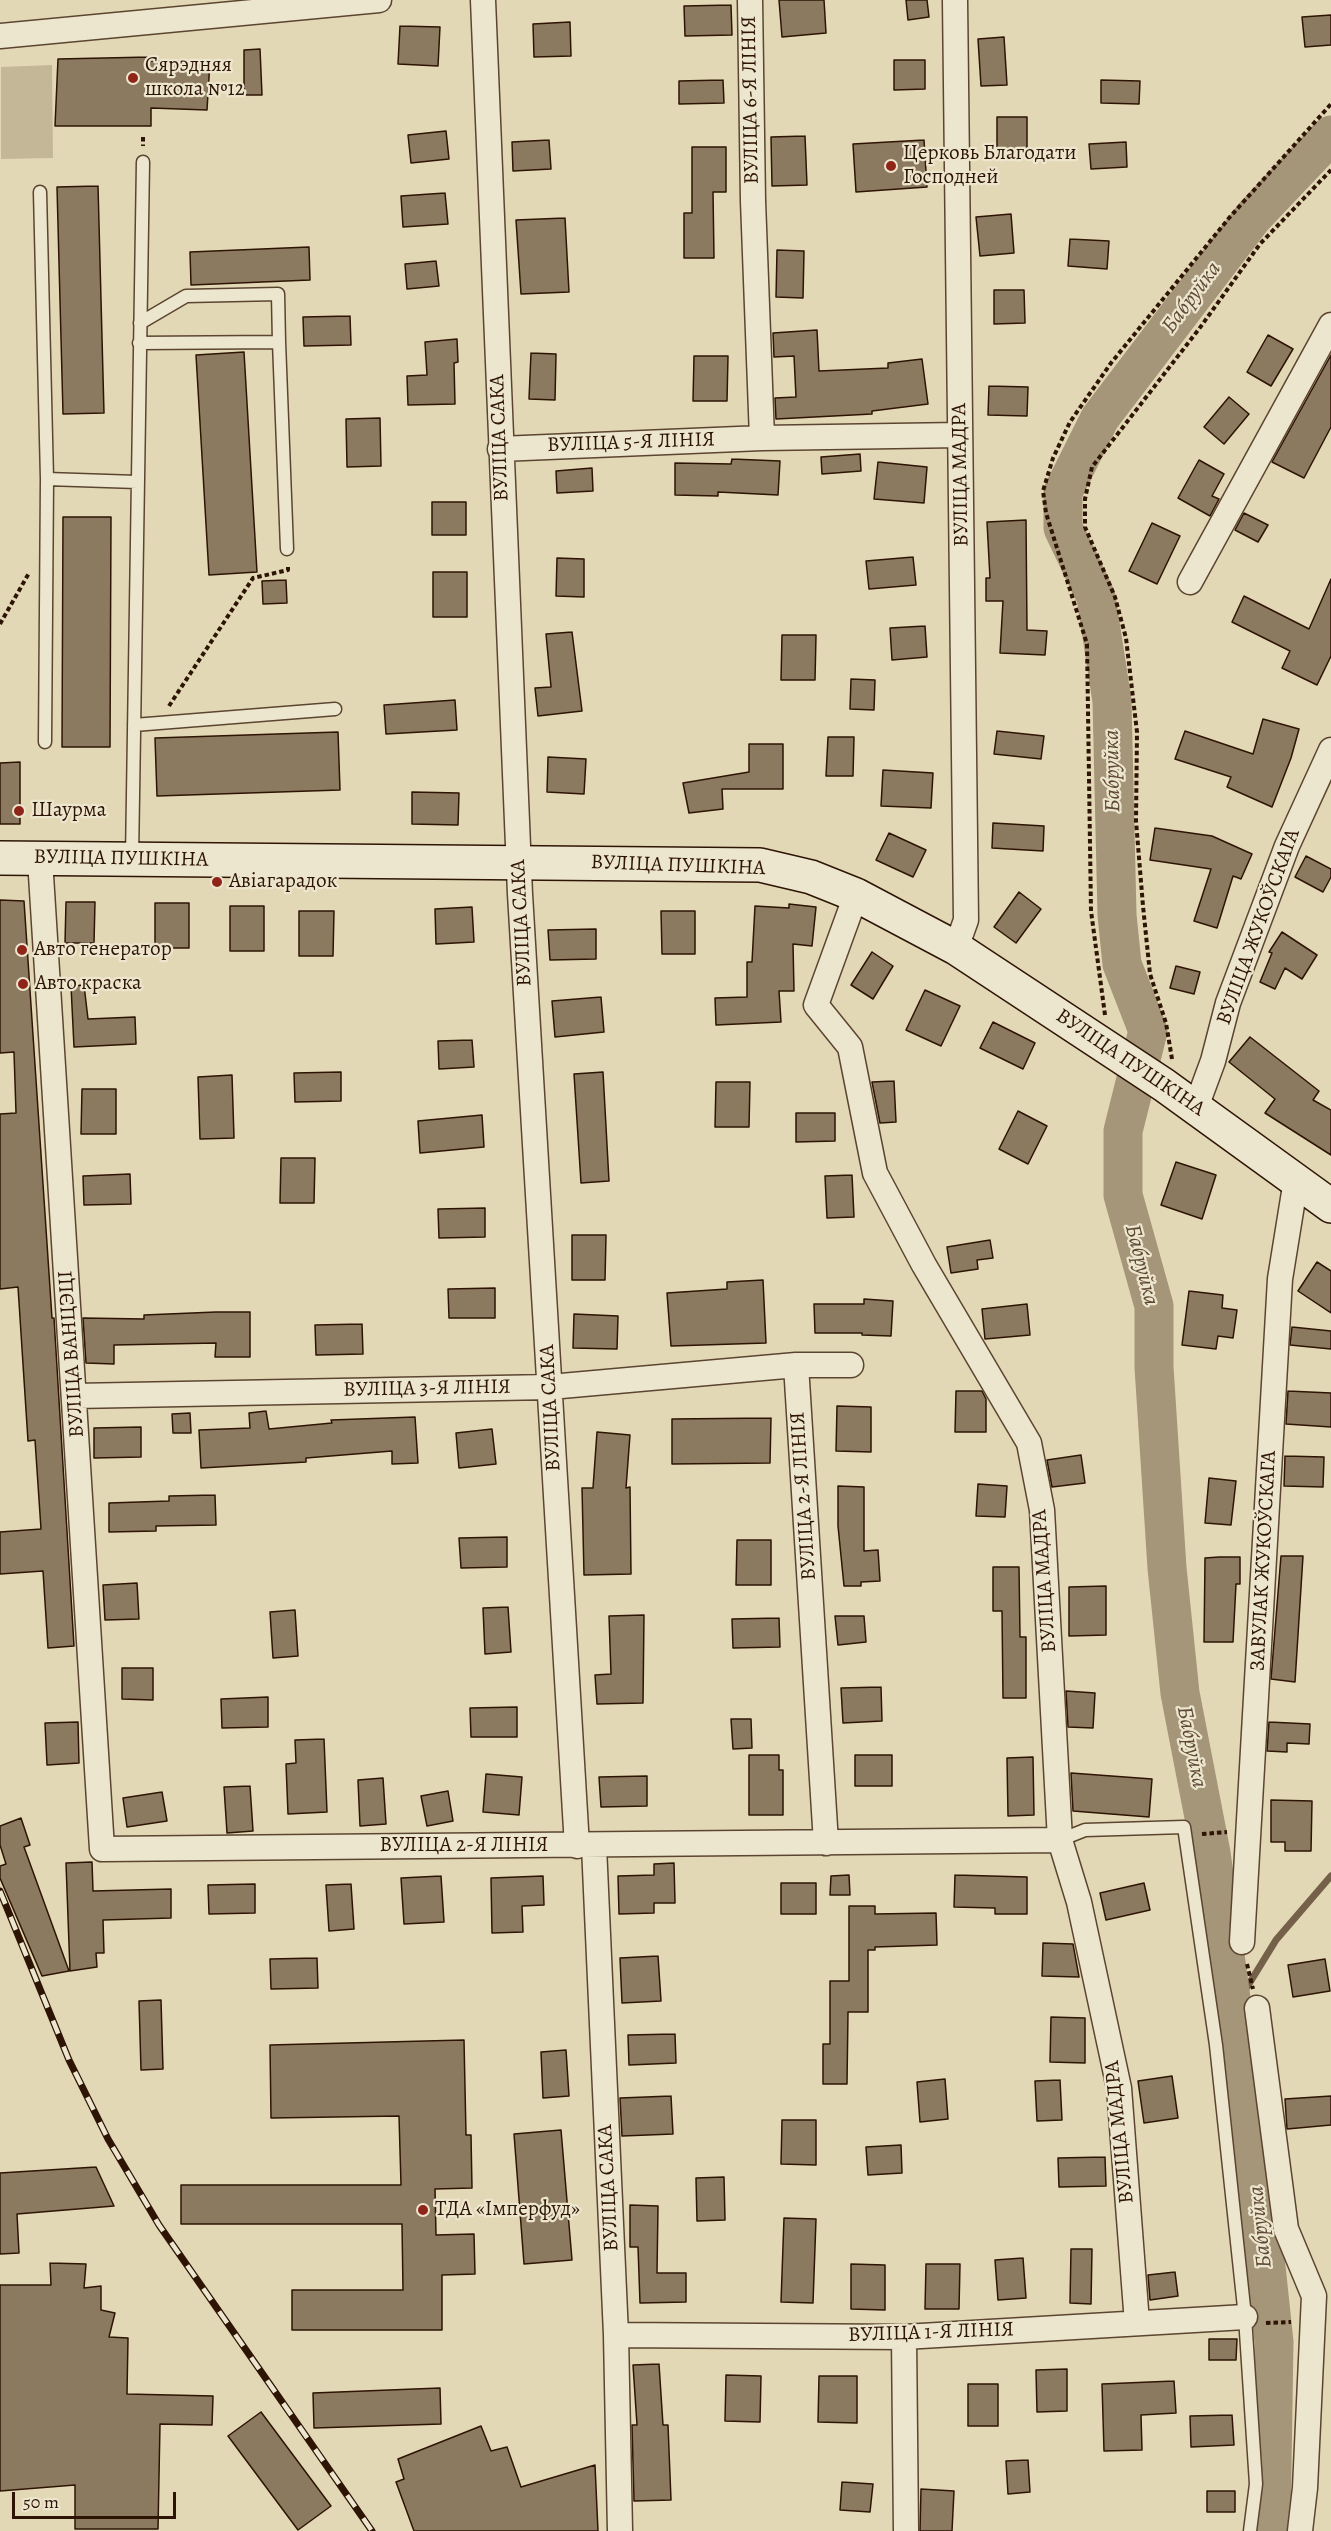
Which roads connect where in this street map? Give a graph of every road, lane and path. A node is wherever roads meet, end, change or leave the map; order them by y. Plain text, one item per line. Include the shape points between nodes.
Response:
1 (380, 0) edge
2 (483, 0) edge
3 (750, 0) edge
4 (955, 0) edge
5 (0, 36) edge
6 (1331, 104) edge
7 (143, 162) dead end
8 (1331, 170) edge
9 (40, 192) dead end
10 (140, 323) junction
11 (1331, 325) edge
12 (279, 342) junction
13 (139, 344) junction
14 (960, 435) junction
15 (762, 438) junction
16 (500, 449) junction
17 (47, 479) junction
18 (137, 482) junction
19 (47, 540) junction
20 (287, 549) joint
21 (1190, 582) dead end
22 (0, 624) edge
23 (335, 708) dead end
24 (158, 723) junction
25 (134, 725) junction
26 (45, 742) dead end
27 (1331, 750) edge
28 (0, 858) edge
29 (40, 859) junction
30 (132, 860) junction
31 (519, 864) junction
32 (856, 896) junction
33 (956, 948) junction
34 (1100, 1029) junction
35 (1169, 1076) junction
36 (1196, 1107) junction
37 (1296, 1180) junction
38 (1331, 1206) edge
39 (796, 1365) junction
40 (851, 1365) dead end
41 (550, 1387) junction
42 (75, 1396) junction
43 (1237, 1832) dead end
44 (1200, 1834) dead end
45 (1060, 1840) junction
46 (826, 1843) junction
47 (585, 1846) junction
48 (102, 1849) joint
49 (1245, 1953) joint
50 (1256, 2002) joint
51 (1323, 2297) edge
52 (1251, 2320) junction
53 (1292, 2322) dead end
54 (1137, 2323) junction
55 (616, 2335) junction
56 (904, 2337) junction
57 (620, 2531) edge
58 (906, 2531) edge
59 (1250, 2531) edge
60 (1300, 2531) edge

1 - 5 street
2 - 16 street, ВУЛІЦА САКА
3 - 15 street, ВУЛІЦА 6-Я ЛІНІЯ
4 - 14 street, ВУЛІЦА МАДРА
6 - 34 path via 1229,218 1111,363 1070,422 1042,491 1087,644 1091,910
7 - 10 lane
8 - 35 path via 1260,243 1092,467 1085,499 1085,527 1115,597 1126,638 1137,732 1136,821 1143,906 1150,974 1166,1023
9 - 17 lane
10 - 12 lane via 186,296 278,294
10 - 13 lane
11 - 21 street
12 - 13 lane
12 - 20 lane
13 - 18 lane
14 - 15 street, ВУЛІЦА 5-Я ЛІНІЯ
14 - 33 street, ВУЛІЦА МАДРА via 966,920
15 - 16 street, ВУЛІЦА 5-Я ЛІНІЯ
16 - 31 street, ВУЛІЦА САКА
17 - 18 lane
17 - 19 lane
18 - 25 lane
19 - 22 path
19 - 26 lane
20 - 24 path via 288,570 253,578
23 - 24 lane
24 - 25 lane
25 - 30 lane
27 - 36 street, ВУЛІЦА ЖУКОЎСКАГА via 1287,846 1228,1003
28 - 29 main road, ВУЛІЦА ПУШКІНА
29 - 30 main road, ВУЛІЦА ПУШКІНА
29 - 42 street, ВУЛІЦА ВАНЦЭЦІ
30 - 31 main road, ВУЛІЦА ПУШКІНА
31 - 32 main road, ВУЛІЦА ПУШКІНА via 760,866 811,878
31 - 41 street, ВУЛІЦА САКА
32 - 33 main road, ВУЛІЦА ПУШКІНА
32 - 45 street, ВУЛІЦА МАДРА via 816,1005 850,1047 874,1173 1029,1443 1042,1510
33 - 34 main road, ВУЛІЦА ПУШКІНА
34 - 35 main road, ВУЛІЦА ПУШКІНА
35 - 36 main road, ВУЛІЦА ПУШКІНА
36 - 37 main road, ВУЛІЦА ПУШКІНА
37 - 38 main road, ВУЛІЦА ПУШКІНА
37 - 49 street, ЗАВУЛАК ЖУКОЎСКАГА via 1280,1279
39 - 40 street, ВУЛІЦА 3-Я ЛІНІЯ
39 - 41 street, ВУЛІЦА 3-Я ЛІНІЯ
39 - 46 street, ВУЛІЦА 2-Я ЛІНІЯ
41 - 42 street, ВУЛІЦА 3-Я ЛІНІЯ
41 - 47 street, ВУЛІЦА САКА
42 - 48 street, ВУЛІЦА ВАНЦЭЦІ
43 - 44 path
45 - 46 street, ВУЛІЦА 2-Я ЛІНІЯ
45 - 52 lane via 1085,1830 1184,1827
45 - 54 street, ВУЛІЦА МАДРА via 1079,1902 1119,2088
46 - 47 street, ВУЛІЦА 2-Я ЛІНІЯ
47 - 48 street, ВУЛІЦА 2-Я ЛІНІЯ
47 - 55 street, ВУЛІЦА САКА
49 - 50 path
50 - 51 street via 1286,2229
51 - 60 street
52 - 53 path
52 - 54 street, ВУЛІЦА 1-Я ЛІНІЯ
52 - 59 lane via 1256,2484
54 - 56 street, ВУЛІЦА 1-Я ЛІНІЯ
55 - 56 street, ВУЛІЦА 1-Я ЛІНІЯ
55 - 57 street, ВУЛІЦА САКА
56 - 58 street

